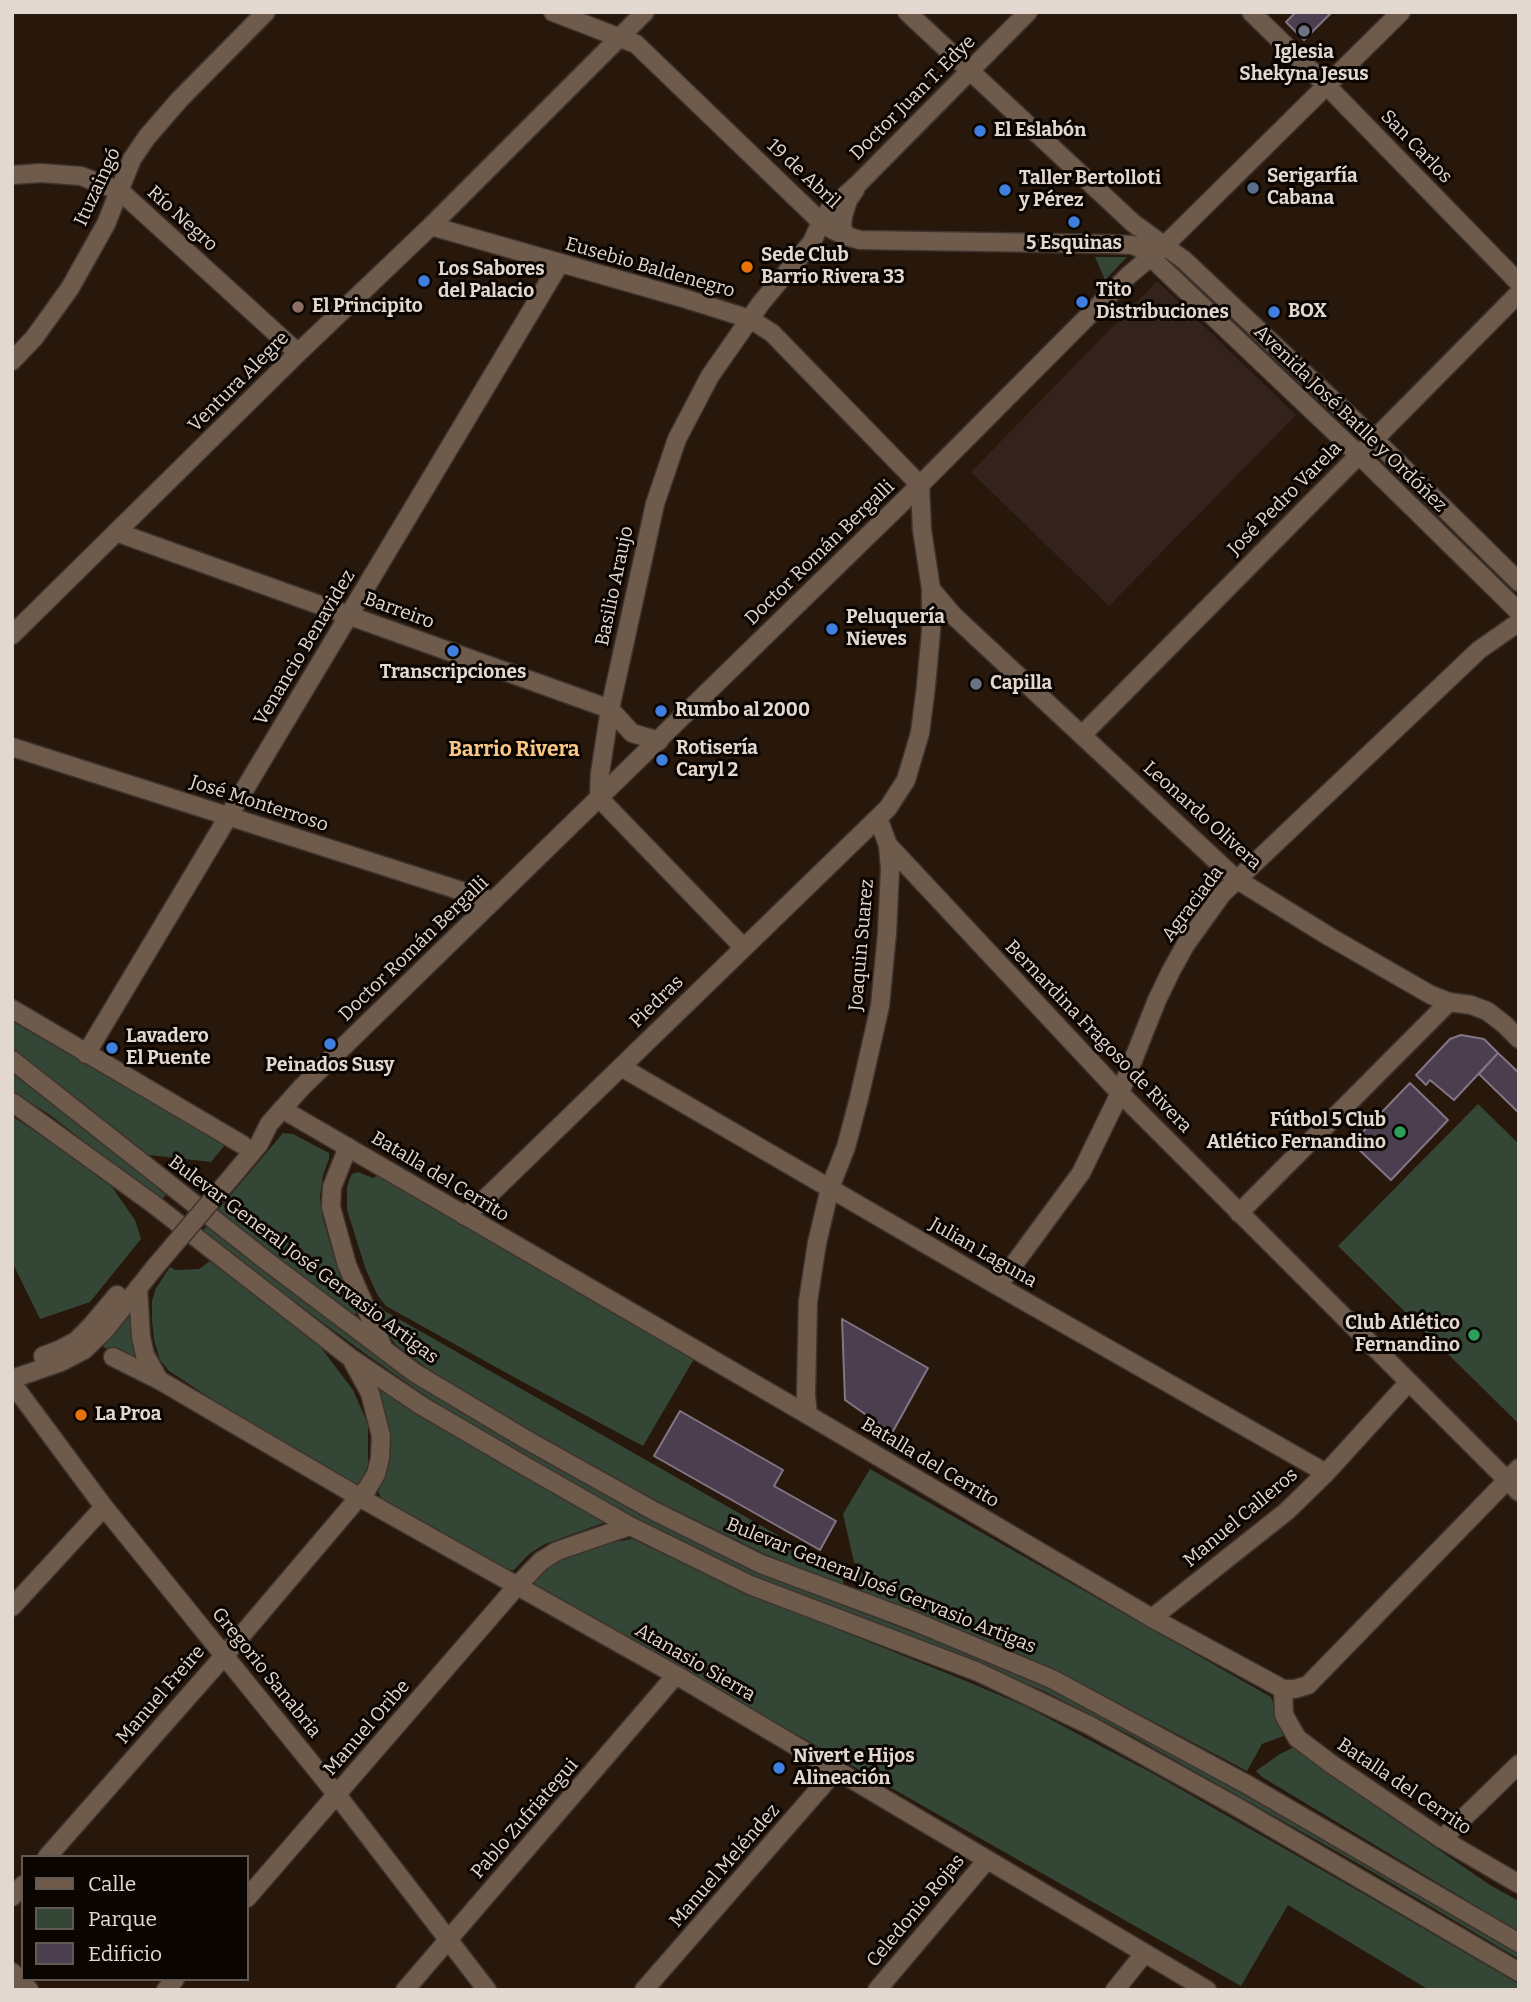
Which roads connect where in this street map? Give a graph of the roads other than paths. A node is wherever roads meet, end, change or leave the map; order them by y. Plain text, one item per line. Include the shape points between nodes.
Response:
1 (266, 12) edge
2 (553, 12) edge
3 (645, 12) edge
4 (907, 12) edge
5 (1028, 12) edge
6 (1251, 12) edge
7 (1401, 12) edge
8 (621, 37) junction
9 (969, 72) junction
10 (1327, 86) junction
11 (12, 175) edge
12 (858, 184) junction
13 (121, 191) junction
14 (1119, 211) junction
15 (821, 222) junction
16 (431, 226) junction
17 (846, 236) junction
18 (1109, 244) junction
19 (1158, 251) junction
20 (560, 263) junction
21 (1519, 283) edge
22 (1519, 293) edge
23 (750, 319) junction
24 (298, 353) junction
25 (12, 360) edge
26 (1374, 439) junction
27 (1359, 454) junction
28 (920, 485) junction
29 (116, 532) junction
30 (1519, 582) edge
31 (931, 589) junction
32 (1519, 612) edge
33 (350, 616) junction
34 (1519, 622) edge
35 (12, 635) edge
36 (610, 709) junction
37 (1082, 734) junction
38 (659, 741) junction
39 (12, 747) edge
40 (599, 798) junction
41 (228, 817) junction
42 (878, 818) junction
43 (888, 845) junction
44 (1236, 879) junction
45 (494, 901) junction
46 (744, 948) junction
47 (1449, 1002) junction
48 (12, 1009) edge
49 (1519, 1039) edge
50 (86, 1054) junction
51 (12, 1060) edge
52 (621, 1067) junction
53 (1120, 1093) junction
54 (12, 1102) edge
55 (282, 1110) junction
56 (21, 1114) edge
57 (269, 1124) junction
58 (243, 1145) junction
59 (348, 1147) junction
60 (230, 1171) junction
61 (830, 1188) junction
62 (1239, 1213) junction
63 (465, 1216) junction
64 (151, 1264) junction
65 (998, 1286) junction
66 (138, 1288) junction
67 (385, 1351) junction
68 (113, 1357) dead end
69 (352, 1359) junction
70 (12, 1368) edge
71 (159, 1380) junction
72 (12, 1381) edge
73 (1408, 1383) junction
74 (808, 1415) junction
75 (1326, 1473) junction
76 (1515, 1480) edge
77 (359, 1497) junction
78 (104, 1507) junction
79 (630, 1526) junction
80 (517, 1586) junction
81 (12, 1607) edge
82 (1152, 1618) junction
83 (224, 1656) junction
84 (676, 1675) junction
85 (1283, 1689) junction
86 (1519, 1764) edge
87 (836, 1770) junction
88 (337, 1795) junction
89 (1442, 1839) junction
90 (49, 1855) edge
91 (987, 1860) junction
92 (1519, 1884) edge
93 (248, 1897) edge
94 (448, 1940) junction
95 (1519, 1943) edge
96 (1144, 1954) junction
97 (12, 1972) edge
98 (1519, 1972) edge
99 (29, 1990) edge
100 (405, 1990) edge
101 (487, 1990) edge
102 (644, 1990) edge
103 (877, 1990) edge
104 (1115, 1990) edge
105 (1207, 1990) edge

1 - 13 street, Ituzaingó via 147,137 132,159
2 - 8 street, 19 de Abril
3 - 8 street, Ventura Alegre
4 - 9 street
5 - 9 street, Doctor Juan T. Edye
6 - 10 street, San Carlos
7 - 10 street, Doctor Román Bergalli
8 - 15 street, 19 de Abril via 636,44
8 - 16 street, Ventura Alegre
9 - 12 street, Doctor Juan T. Edye
9 - 14 street
10 - 19 street, Doctor Román Bergalli
10 - 21 street, San Carlos
11 - 13 street, Río Negro via 80,176
12 - 15 street, Doctor Juan T. Edye
12 - 17 street, Doctor Juan T. Edye via 843,216
13 - 24 street, Río Negro
13 - 25 street, Ituzaingó via 70,288
14 - 18 street
14 - 19 street
15 - 17 street, 19 de Abril
15 - 23 street, Basilio Araujo via 812,242
16 - 20 street, Eusebio Baldenegro
16 - 24 street, Ventura Alegre
17 - 18 street, 19 de Abril via 860,240
18 - 19 street, 19 de Abril
19 - 26 street, Avenida José Batlle y Ordóñez via 1184,260
19 - 27 street, Avenida José Batlle y Ordóñez
19 - 28 street, Doctor Román Bergalli
20 - 23 street, Eusebio Baldenegro
20 - 33 street, Venancio Benavidez
22 - 26 street, José Pedro Varela
23 - 28 street, Eusebio Baldenegro via 772,333
23 - 36 street, Basilio Araujo via 693,406 664,475
24 - 29 street, Ventura Alegre
26 - 27 street, José Pedro Varela
26 - 30 street, Avenida José Batlle y Ordóñez
27 - 32 street, Avenida José Batlle y Ordóñez
27 - 37 street, José Pedro Varela
28 - 31 street
28 - 38 street, Doctor Román Bergalli
29 - 33 street, Barreiro
29 - 35 street, Ventura Alegre
31 - 37 street, Leonardo Olivera via 954,616
31 - 42 street via 920,733 906,780
33 - 36 street, Barreiro
33 - 41 street, Venancio Benavidez
34 - 44 street, Agraciada via 1479,650
36 - 38 street, Barreiro via 632,733
36 - 40 street, Basilio Araujo
37 - 44 street, Leonardo Olivera
38 - 40 street, Doctor Román Bergalli
39 - 41 street, José Monterroso
40 - 45 street, Doctor Román Bergalli
40 - 46 street
41 - 45 street, José Monterroso
41 - 50 street, Venancio Benavidez
42 - 43 street, Joaquin Suarez
42 - 46 street, Piedras
43 - 53 street, Bernardina Fragoso de Rivera
43 - 61 street, Joaquin Suarez via 888,920 880,1006 846,1147
44 - 47 street, Leonardo Olivera via 1414,986
44 - 53 street, Agraciada via 1203,919 1171,971
45 - 55 street, Doctor Román Bergalli
46 - 52 street, Piedras
47 - 49 street, Leonardo Olivera via 1487,1011
47 - 62 street
48 - 50 street
50 - 58 street
51 - 67 street, Bulevar General José Gervasio Artigas
52 - 61 street, Julian Laguna
52 - 63 street, Piedras
53 - 62 street, Bernardina Fragoso de Rivera
53 - 65 street, Agraciada via 1081,1172
54 - 56 street
55 - 57 street, Doctor Román Bergalli
55 - 59 street, Batalla del Cerrito
56 - 69 street via 143,1196
57 - 58 street, Doctor Román Bergalli
57 - 60 street, Doctor Román Bergalli via 259,1144
58 - 60 street, Doctor Román Bergalli
59 - 63 street, Batalla del Cerrito
59 - 67 street via 332,1187 331,1207 347,1265
60 - 64 street, Doctor Román Bergalli
61 - 65 street, Julian Laguna
61 - 74 street, Joaquin Suarez via 808,1301
62 - 73 street, Bernardina Fragoso de Rivera
63 - 74 street, Batalla del Cerrito
64 - 66 street
64 - 70 street via 76,1340
65 - 75 street, Julian Laguna
66 - 71 street via 145,1355
66 - 72 street via 85,1350
67 - 95 street, Bulevar General José Gervasio Artigas via 527,1440 701,1535 761,1564 1052,1679 1238,1780
68 - 71 street, Atanasio Sierra
69 - 77 street, Manuel Freire via 370,1393 381,1436 376,1474
69 - 79 street via 422,1406
71 - 77 street, Atanasio Sierra
72 - 78 street, Gregorio Sanabria
73 - 75 street, Manuel Calleros
73 - 76 street, Bernardina Fragoso de Rivera
74 - 82 street, Batalla del Cerrito
75 - 82 street, Manuel Calleros via 1287,1511
76 - 85 street via 1308,1685
77 - 80 street, Atanasio Sierra
77 - 83 street, Manuel Freire
78 - 81 street
78 - 83 street, Gregorio Sanabria
79 - 80 street, Manuel Oribe via 557,1551
79 - 98 street via 750,1585 967,1668 1089,1725
80 - 84 street, Atanasio Sierra
80 - 88 street, Manuel Oribe
82 - 85 street, Batalla del Cerrito
83 - 88 street, Gregorio Sanabria
83 - 90 street, Manuel Freire
84 - 87 street, Atanasio Sierra
84 - 94 street, Pablo Zufriategui
85 - 89 street, Batalla del Cerrito via 1284,1714 1297,1738
86 - 89 street
87 - 91 street, Atanasio Sierra
87 - 102 street, Manuel Meléndez
88 - 93 street, Manuel Oribe
88 - 94 street, Gregorio Sanabria
89 - 92 street, Batalla del Cerrito
91 - 96 street, Atanasio Sierra
91 - 103 street, Celedonio Rojas
94 - 100 street, Pablo Zufriategui
94 - 101 street, Gregorio Sanabria
96 - 104 street
96 - 105 street, Atanasio Sierra
97 - 99 street

